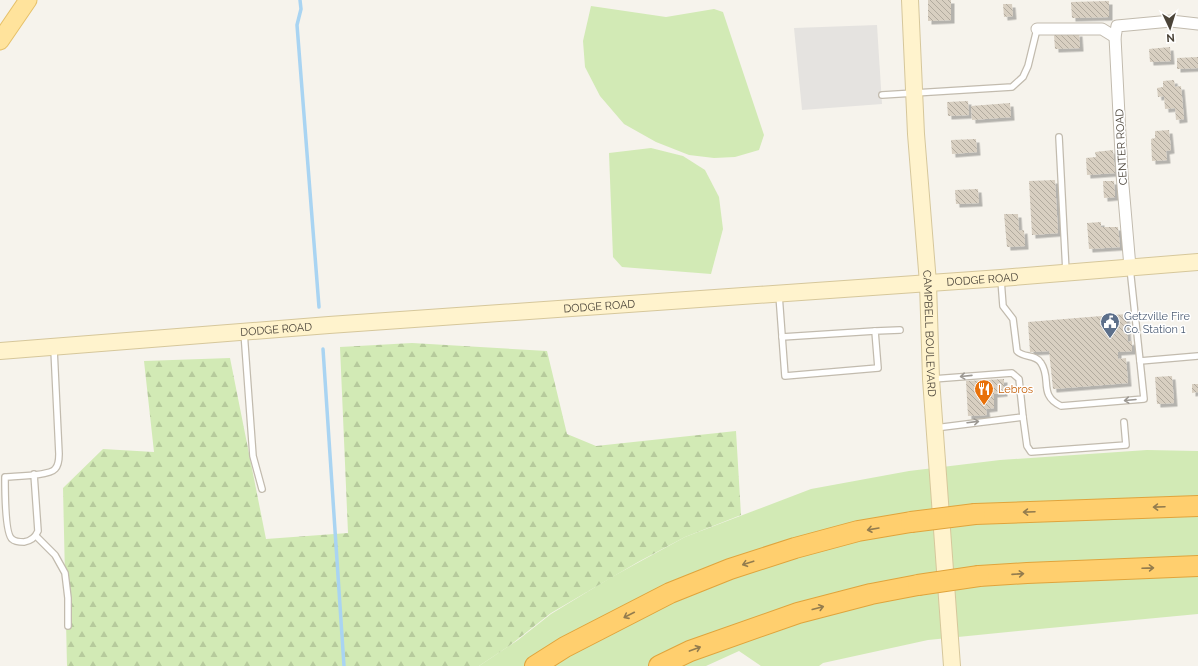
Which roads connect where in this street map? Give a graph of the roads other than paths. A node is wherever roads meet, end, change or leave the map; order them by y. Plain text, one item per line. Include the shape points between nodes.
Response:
1 (28, 0) edge
2 (910, 0) edge
3 (1198, 24) edge
4 (1037, 29) joint
5 (1115, 37) junction
6 (0, 41) edge
7 (915, 94) junction
8 (882, 95) dead end
9 (1059, 137) dead end
10 (1198, 262) edge
11 (1130, 267) junction
12 (1066, 273) junction
13 (1001, 278) junction
14 (928, 283) junction
15 (779, 293) junction
16 (900, 330) dead end
17 (875, 331) junction
18 (244, 332) junction
19 (782, 337) junction
20 (54, 347) junction
21 (0, 351) edge
22 (1198, 356) edge
23 (1140, 361) junction
24 (932, 379) junction
25 (1023, 417) junction
26 (1124, 422) dead end
27 (935, 428) junction
28 (34, 474) junction
29 (262, 489) dead end
30 (1198, 506) edge
31 (36, 536) junction
32 (1198, 566) edge
33 (68, 626) dead end
34 (535, 666) edge
35 (660, 666) edge
36 (952, 666) edge

1 - 6 main road
2 - 7 street, CAMPBELL BOULEVARD
3 - 5 street, CENTER ROAD via 1171,21 1117,26
4 - 5 street via 1102,30
4 - 7 lane via 1028,66 1012,87
5 - 11 street, CENTER ROAD
7 - 8 lane
7 - 14 street, CAMPBELL BOULEVARD
9 - 12 lane
10 - 11 street, DODGE ROAD
11 - 12 street, DODGE ROAD
11 - 23 lane
12 - 13 street, DODGE ROAD
13 - 14 street, DODGE ROAD
23 -> 13 lane via 1144,399 1061,406 1055,403 1049,397 1041,362 1017,351 1013,319 1003,306
14 - 15 street, DODGE ROAD
14 - 24 street, CAMPBELL BOULEVARD
15 - 18 street, DODGE ROAD
15 - 19 lane
16 - 17 lane
17 - 19 lane
17 - 19 lane via 878,368 785,376
18 - 20 street, DODGE ROAD
18 - 29 lane via 253,456
20 - 21 street, DODGE ROAD
20 - 28 lane via 58,464 55,470
22 - 23 lane
25 -> 24 lane via 1019,379 1012,373
24 - 27 street, CAMPBELL BOULEVARD
25 - 26 lane via 1027,446 1031,452 1126,445
27 -> 25 lane
27 - 36 street, CAMPBELL BOULEVARD
28 - 31 lane via 38,527
28 - 31 lane via 5,477 9,536 17,542 32,540
30 -> 34 highway, bridge via 975,514 858,531 730,569 670,593 565,647
31 - 33 lane via 55,555 65,573
35 -> 32 highway, bridge via 690,651 798,613 918,585 979,576

